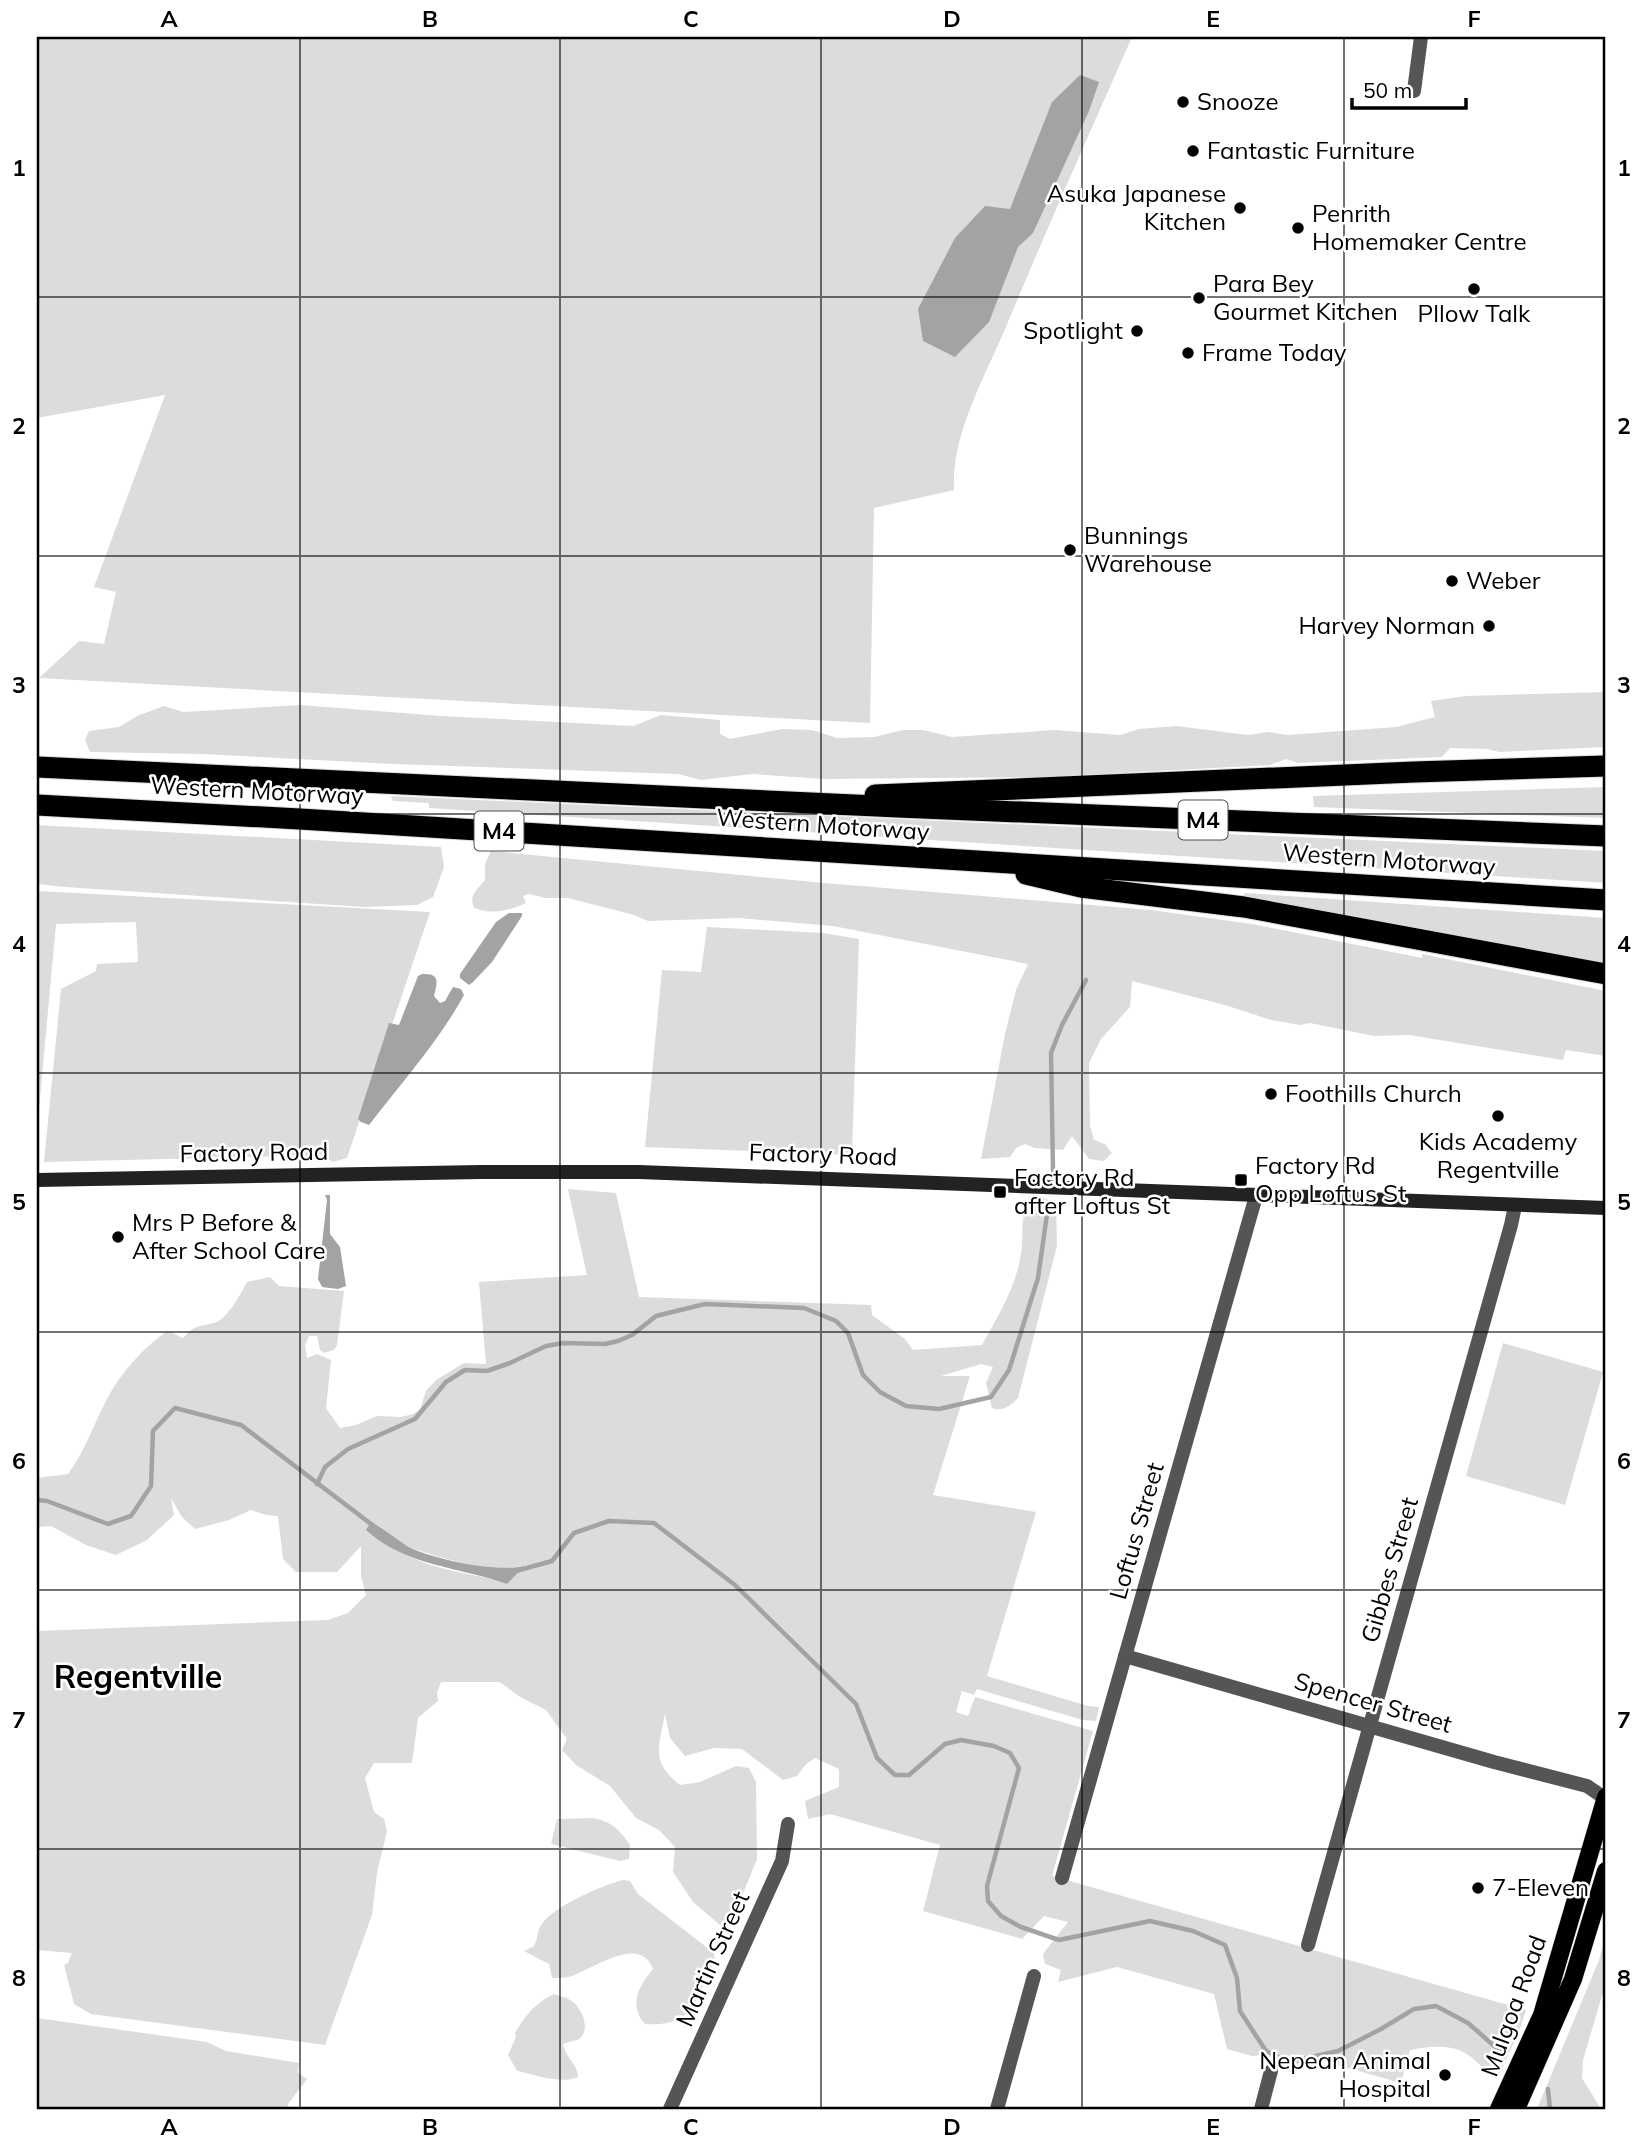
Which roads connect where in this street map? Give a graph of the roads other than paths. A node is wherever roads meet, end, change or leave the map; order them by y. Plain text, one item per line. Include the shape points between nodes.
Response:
1 (1421, 37) edge
2 (1414, 91) dead end
3 (1606, 766) edge
4 (37, 767) edge
5 (799, 802) junction
6 (37, 805) edge
7 (1606, 836) edge
8 (962, 860) junction
9 (1606, 900) edge
10 (1606, 974) edge
11 (37, 1180) edge
12 (1256, 1196) junction
13 (1515, 1206) junction
14 (1606, 1209) edge
15 (1125, 1656) junction
16 (1370, 1725) junction
17 (1606, 1799) edge
18 (788, 1824) dead end
19 (1606, 1871) edge
20 (1062, 1878) dead end
21 (1308, 1945) dead end
22 (1034, 1976) dead end
23 (1271, 2071) dead end
24 (670, 2109) edge
25 (997, 2109) edge
26 (1261, 2109) edge
27 (1499, 2109) edge
28 (1516, 2109) edge

1 - 2 street
3 - 5 highway via 910,792
4 - 5 highway, Western Motorway / M4
5 - 7 highway, Western Motorway / M4
6 - 8 highway, Western Motorway / M4
8 - 9 highway, Western Motorway / M4
8 - 10 highway, M4 via 1081,887 1244,907
11 - 12 street, Factory Road via 590,1171
12 - 13 street, Factory Road
12 - 15 street, Loftus Street
13 - 14 street, Factory Road
13 - 16 street, Gibbes Street
15 - 16 street, Spencer Street
15 - 20 street, Loftus Street
16 - 17 street, Spencer Street via 1587,1786
16 - 21 street, Gibbes Street
17 - 27 main road, Mulgoa Road via 1542,2015
18 - 24 street, Martin Street via 782,1861
19 - 28 main road, Mulgoa Road via 1573,1979
22 - 25 street
23 - 26 street

